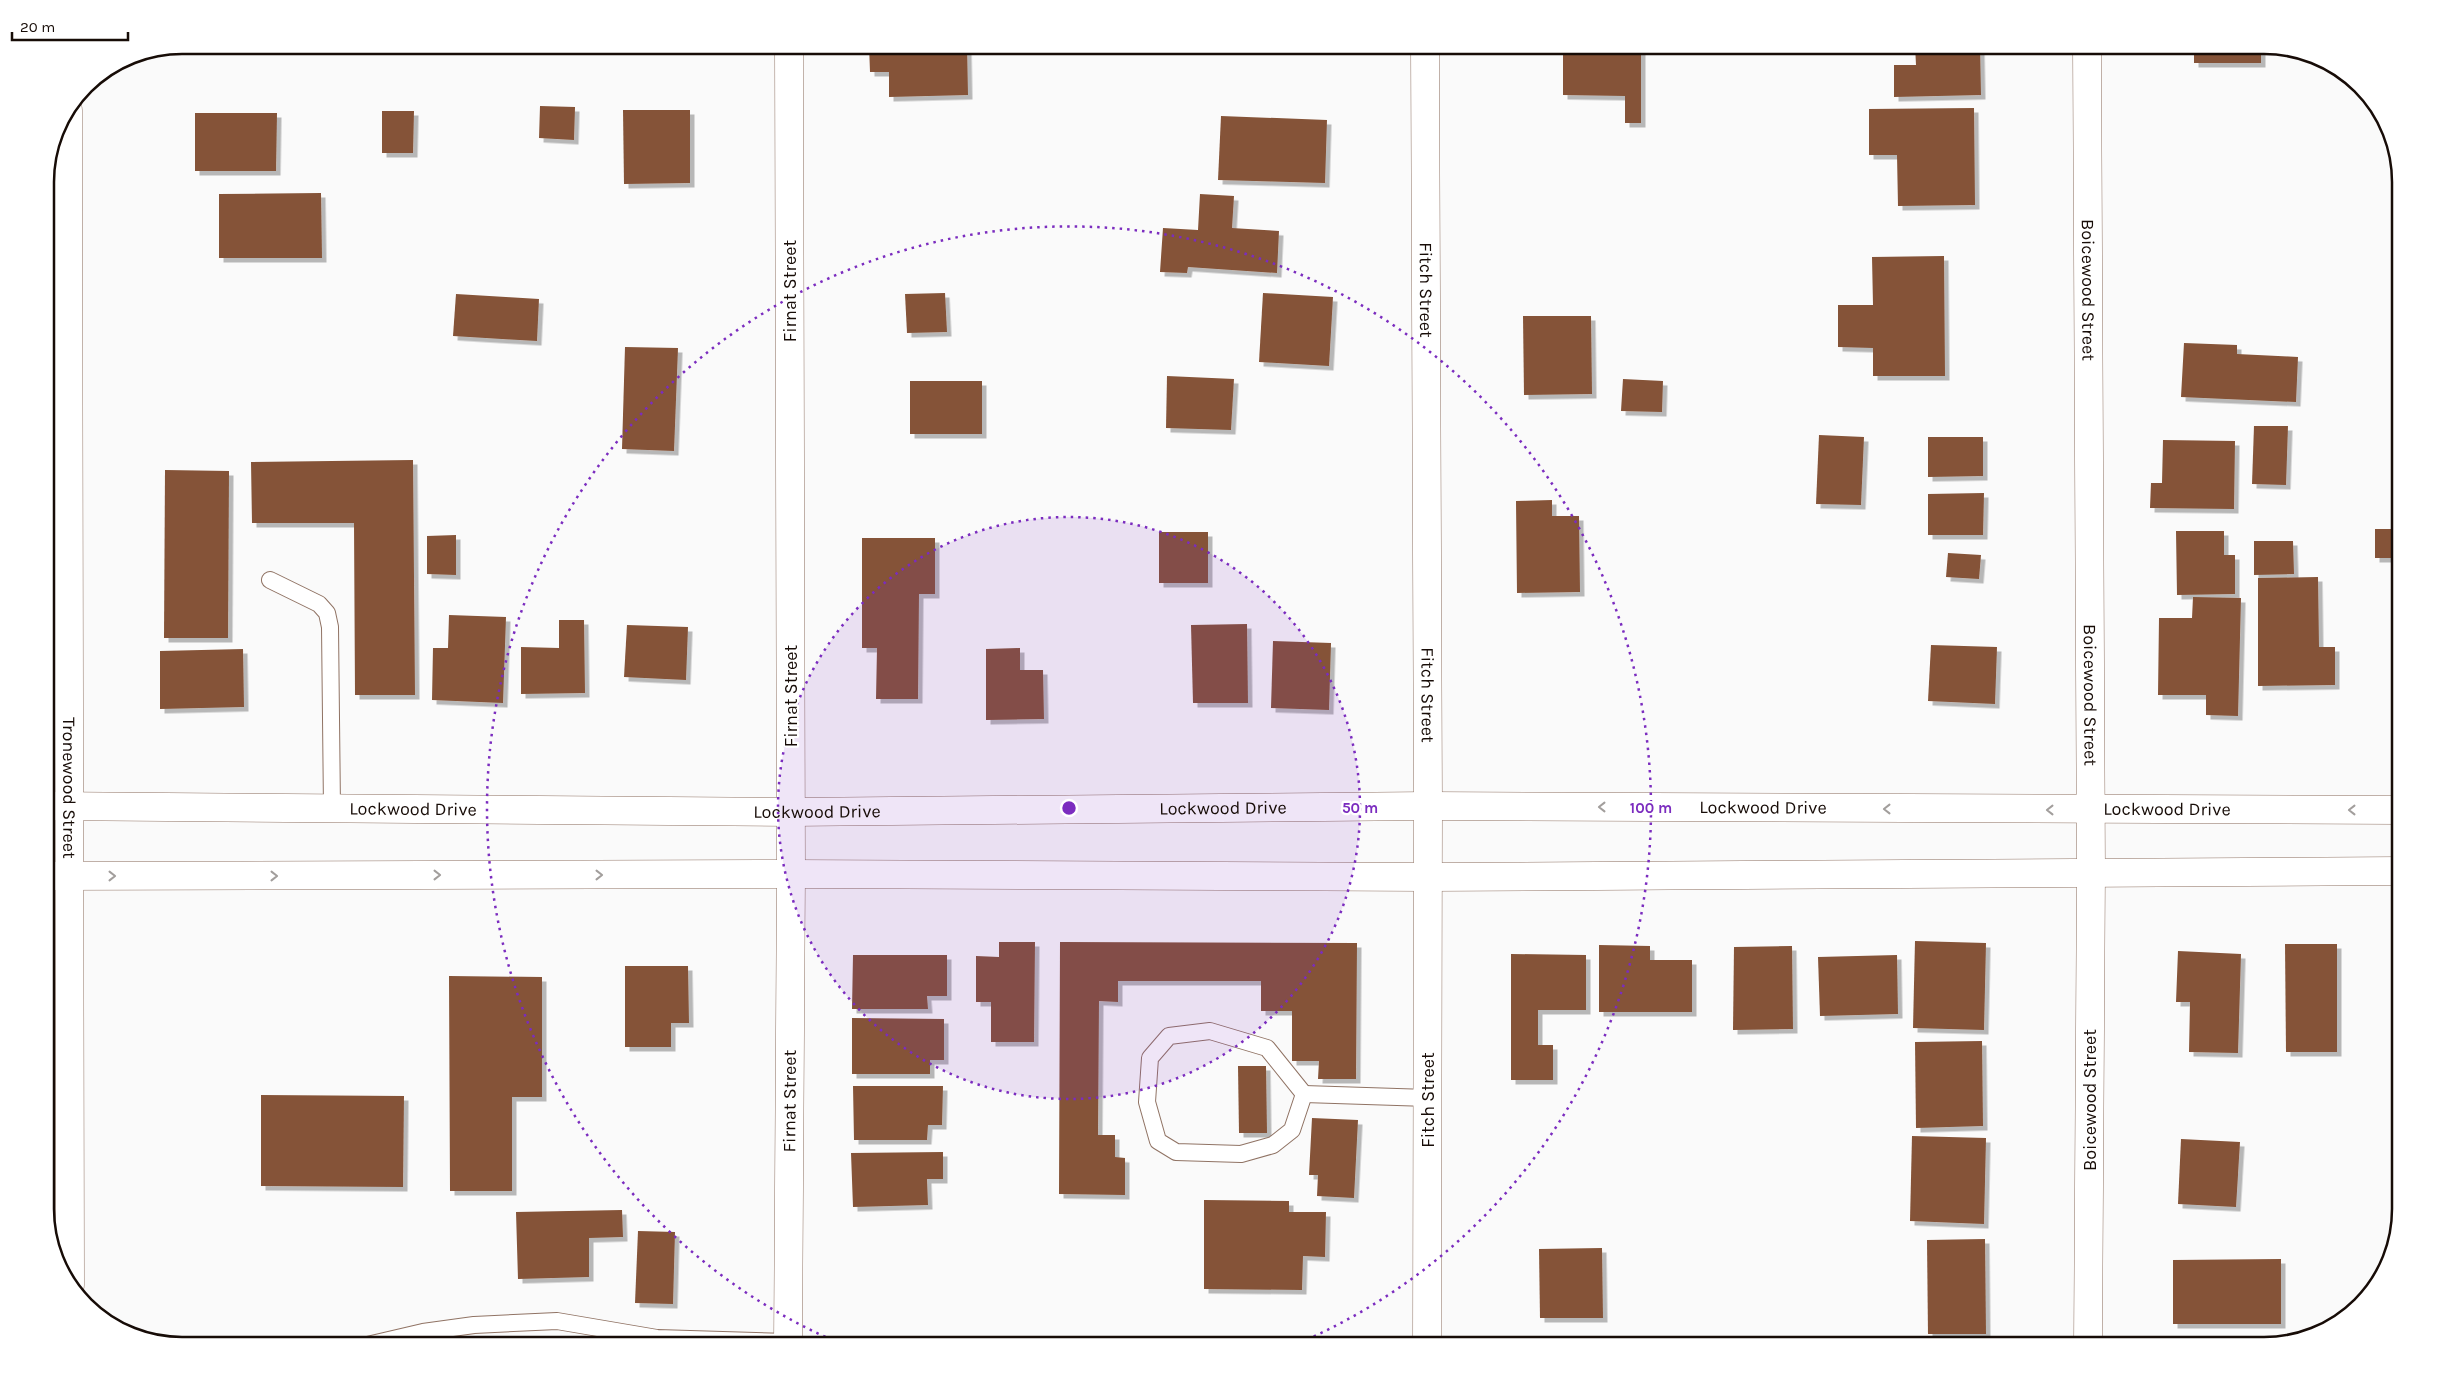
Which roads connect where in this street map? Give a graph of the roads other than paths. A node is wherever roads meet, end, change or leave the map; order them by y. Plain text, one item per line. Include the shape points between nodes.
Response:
1 (789, 54) edge
2 (1425, 54) edge
3 (2087, 54) edge
4 (68, 124) edge
5 (270, 580) dead end
6 (58, 806) edge
7 (1428, 806) junction
8 (332, 809) junction
9 (2090, 810) junction
10 (2392, 810) edge
11 (791, 812) junction
12 (2091, 871) junction
13 (2392, 871) edge
14 (791, 874) junction
15 (58, 876) edge
16 (1428, 876) junction
17 (1304, 1094) junction
18 (1428, 1098) junction
19 (70, 1270) edge
20 (402, 1337) edge
21 (651, 1337) edge
22 (788, 1337) edge
23 (1427, 1337) edge
24 (2088, 1337) edge

1 - 11 street, Firnat Street
2 - 7 street, Fitch Street
3 - 9 street, Boicewood Street
4 - 6 street, Tronewood Street
5 - 8 lane via 319,604 327,612 330,627
6 - 8 street, Lockwood Drive
6 - 15 street, Tronewood Street
9 -> 7 street, Lockwood Drive
7 - 11 street, Lockwood Drive
7 - 16 street, Fitch Street
8 - 11 street, Lockwood Drive
10 -> 9 street, Lockwood Drive
9 - 12 street, Boicewood Street
11 - 14 street, Firnat Street
12 - 13 street
12 - 16 street
12 - 24 street, Boicewood Street
15 -> 14 street
14 - 16 street
14 - 22 street, Firnat Street
15 - 19 street, Tronewood Street
16 - 18 street, Fitch Street
17 - 17 lane via 1266,1048 1210,1031 1169,1036 1150,1058 1148,1102 1158,1141 1176,1152 1241,1154 1273,1145 1292,1130
17 - 18 lane
18 - 23 street, Fitch Street
20 - 21 lane via 474,1325 557,1321

